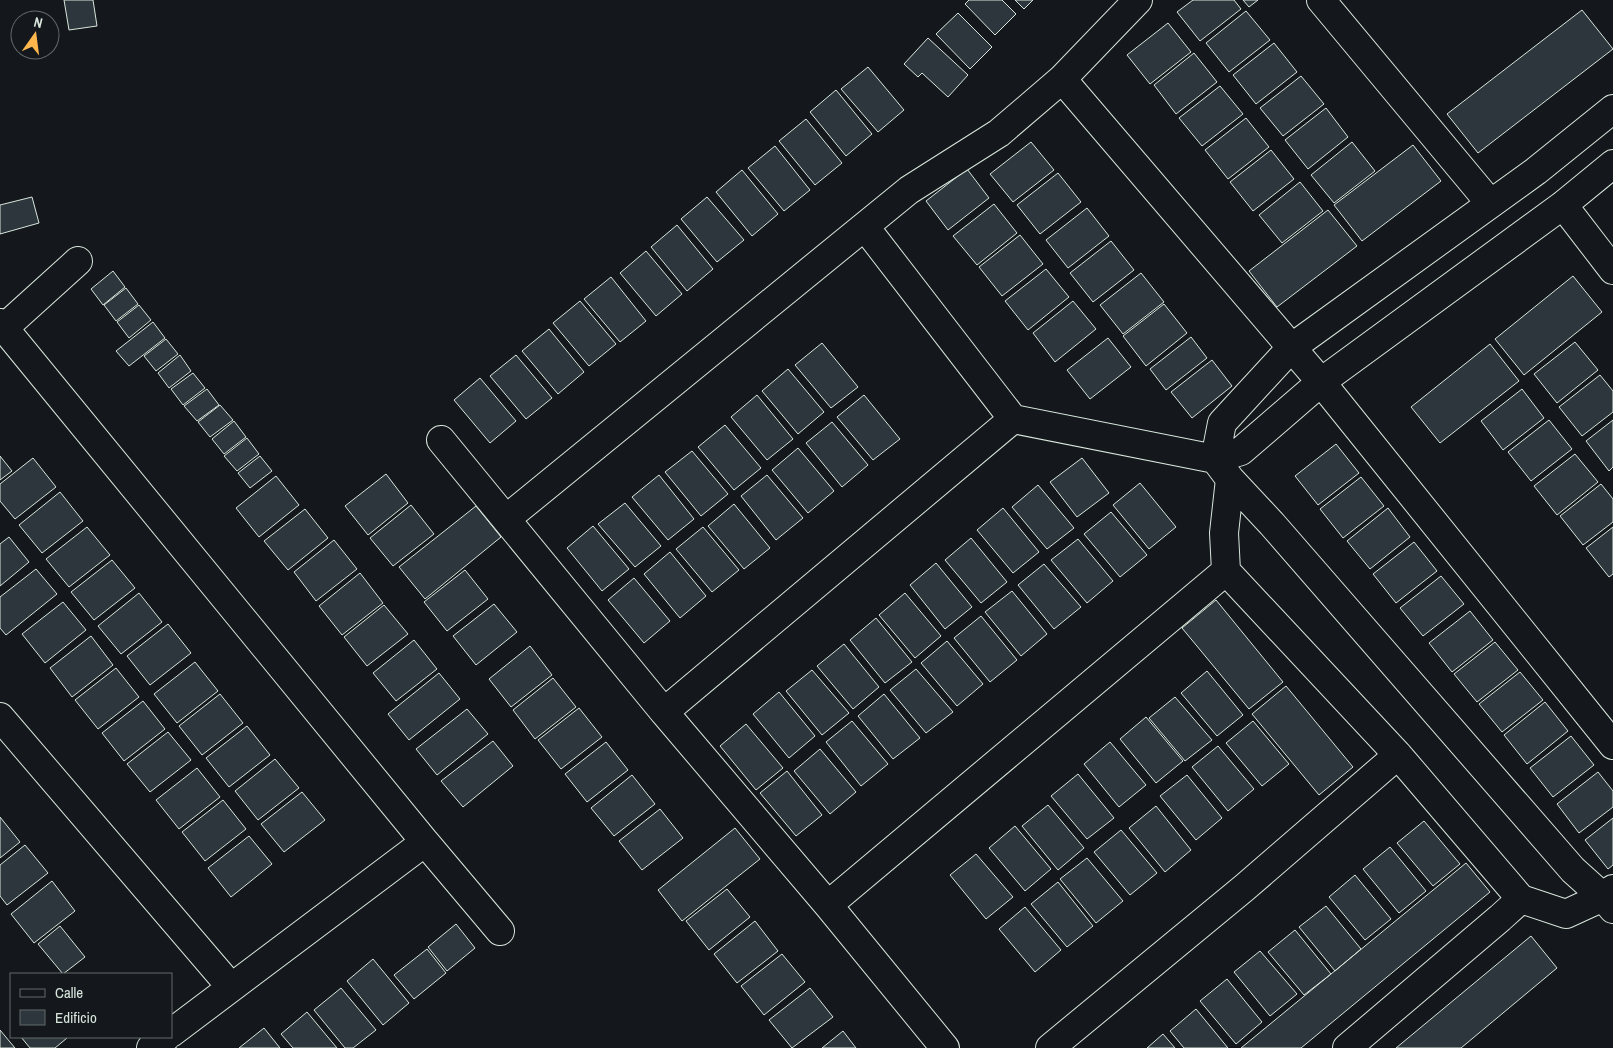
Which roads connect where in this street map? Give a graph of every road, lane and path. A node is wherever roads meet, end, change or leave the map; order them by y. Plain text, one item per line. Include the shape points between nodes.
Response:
1 (1138, 0) edge
2 (1321, 0) edge
3 (1062, 79) junction
4 (1613, 109) edge
5 (1613, 164) edge
6 (1490, 203) junction
7 (1564, 205) junction
8 (864, 227) junction
9 (78, 262) dead end
10 (1613, 270) edge
11 (2, 325) edge
12 (1291, 348) junction
13 (1321, 382) junction
14 (1013, 419) junction
15 (441, 440) dead end
16 (1222, 469) junction
17 (506, 519) junction
18 (1226, 571) junction
19 (664, 712) junction
20 (0, 717) edge
21 (1613, 746) edge
22 (1398, 755) junction
23 (425, 842) junction
24 (1610, 898) edge
25 (1521, 899) junction
26 (828, 905) junction
27 (500, 931) dead end
28 (232, 988) junction
29 (172, 1032) edge
30 (165, 1038) edge
31 (151, 1048) edge
32 (945, 1048) edge
33 (1050, 1048) edge
34 (1346, 1048) edge

1 - 3 lane
2 - 6 lane
3 - 8 lane via 999,132 910,190
3 - 12 lane
4 - 6 lane
5 - 7 lane
6 - 12 lane
7 - 10 lane
7 - 13 lane
8 - 14 lane
8 - 17 lane
9 - 11 lane
11 - 23 lane
12 - 13 lane
12 - 16 lane via 1222,422
13 - 16 lane
13 - 21 lane
14 - 16 lane
14 - 19 lane
15 - 17 lane
16 - 18 lane
16 - 24 lane via 1573,870
17 - 19 lane
18 - 22 lane
18 - 26 lane
19 - 26 lane
20 - 28 lane
22 - 25 lane
22 - 33 lane via 1244,888
23 - 27 lane
23 - 28 lane
24 - 25 lane via 1566,914
25 - 34 lane
26 - 32 lane
28 - 29 lane
30 - 31 lane

